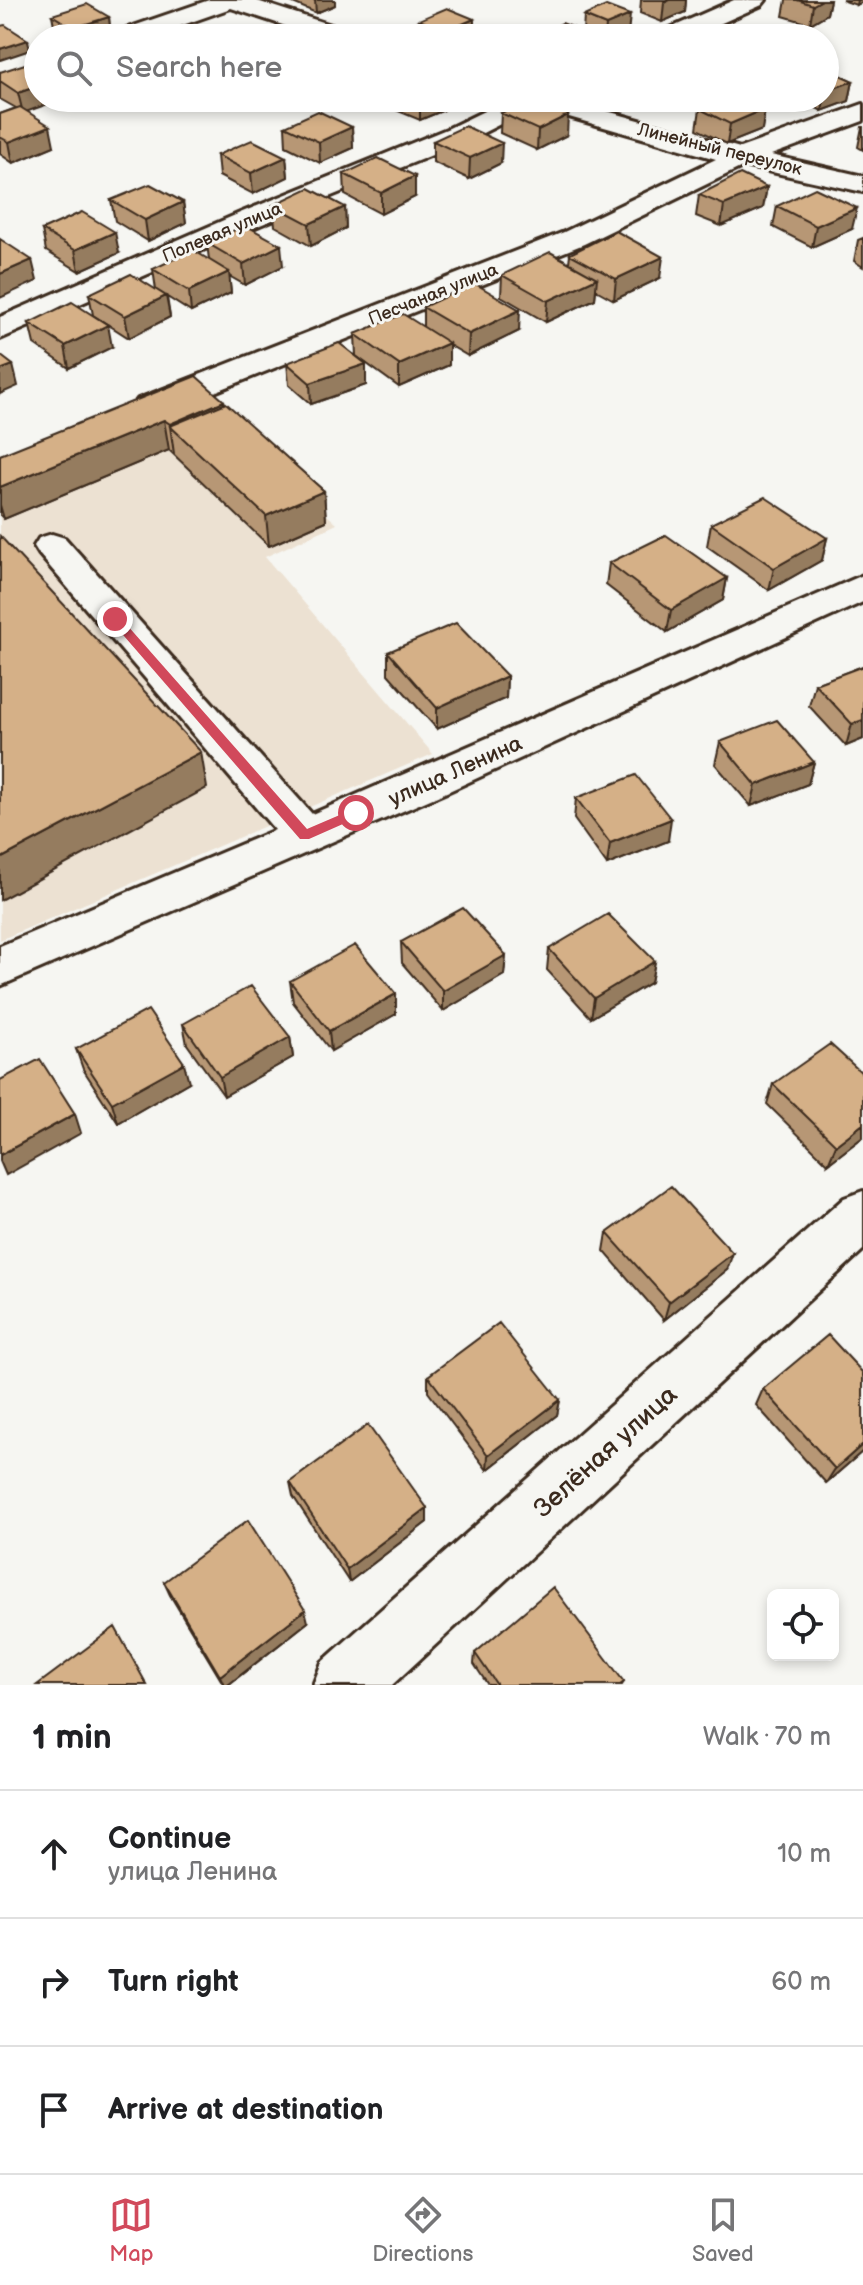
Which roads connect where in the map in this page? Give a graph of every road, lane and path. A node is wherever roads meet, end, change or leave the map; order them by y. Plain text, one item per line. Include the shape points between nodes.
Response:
1 (231, 0) edge
2 (754, 0) edge
3 (162, 24) edge
4 (304, 24) edge
5 (700, 24) edge
6 (503, 112) edge
7 (581, 112) edge
8 (863, 112) edge
9 (741, 157) junction
10 (863, 184) edge
11 (0, 329) edge
12 (118, 419) edge
13 (52, 546) dead end
14 (863, 587) edge
15 (305, 835) junction
16 (0, 967) edge
17 (863, 1215) edge
18 (345, 1685) edge

1 - 3 street
1 - 4 street
2 - 5 street
6 - 11 street, Полевая улица
7 - 9 street, Линейный переулок
8 - 9 street, Песчаная улица
9 - 10 street, Линейный переулок
9 - 12 street, Песчаная улица via 574,238
13 - 15 street
14 - 15 street, улица Ленина
15 - 16 street, улица Ленина
17 - 18 street, Зелёная улица

